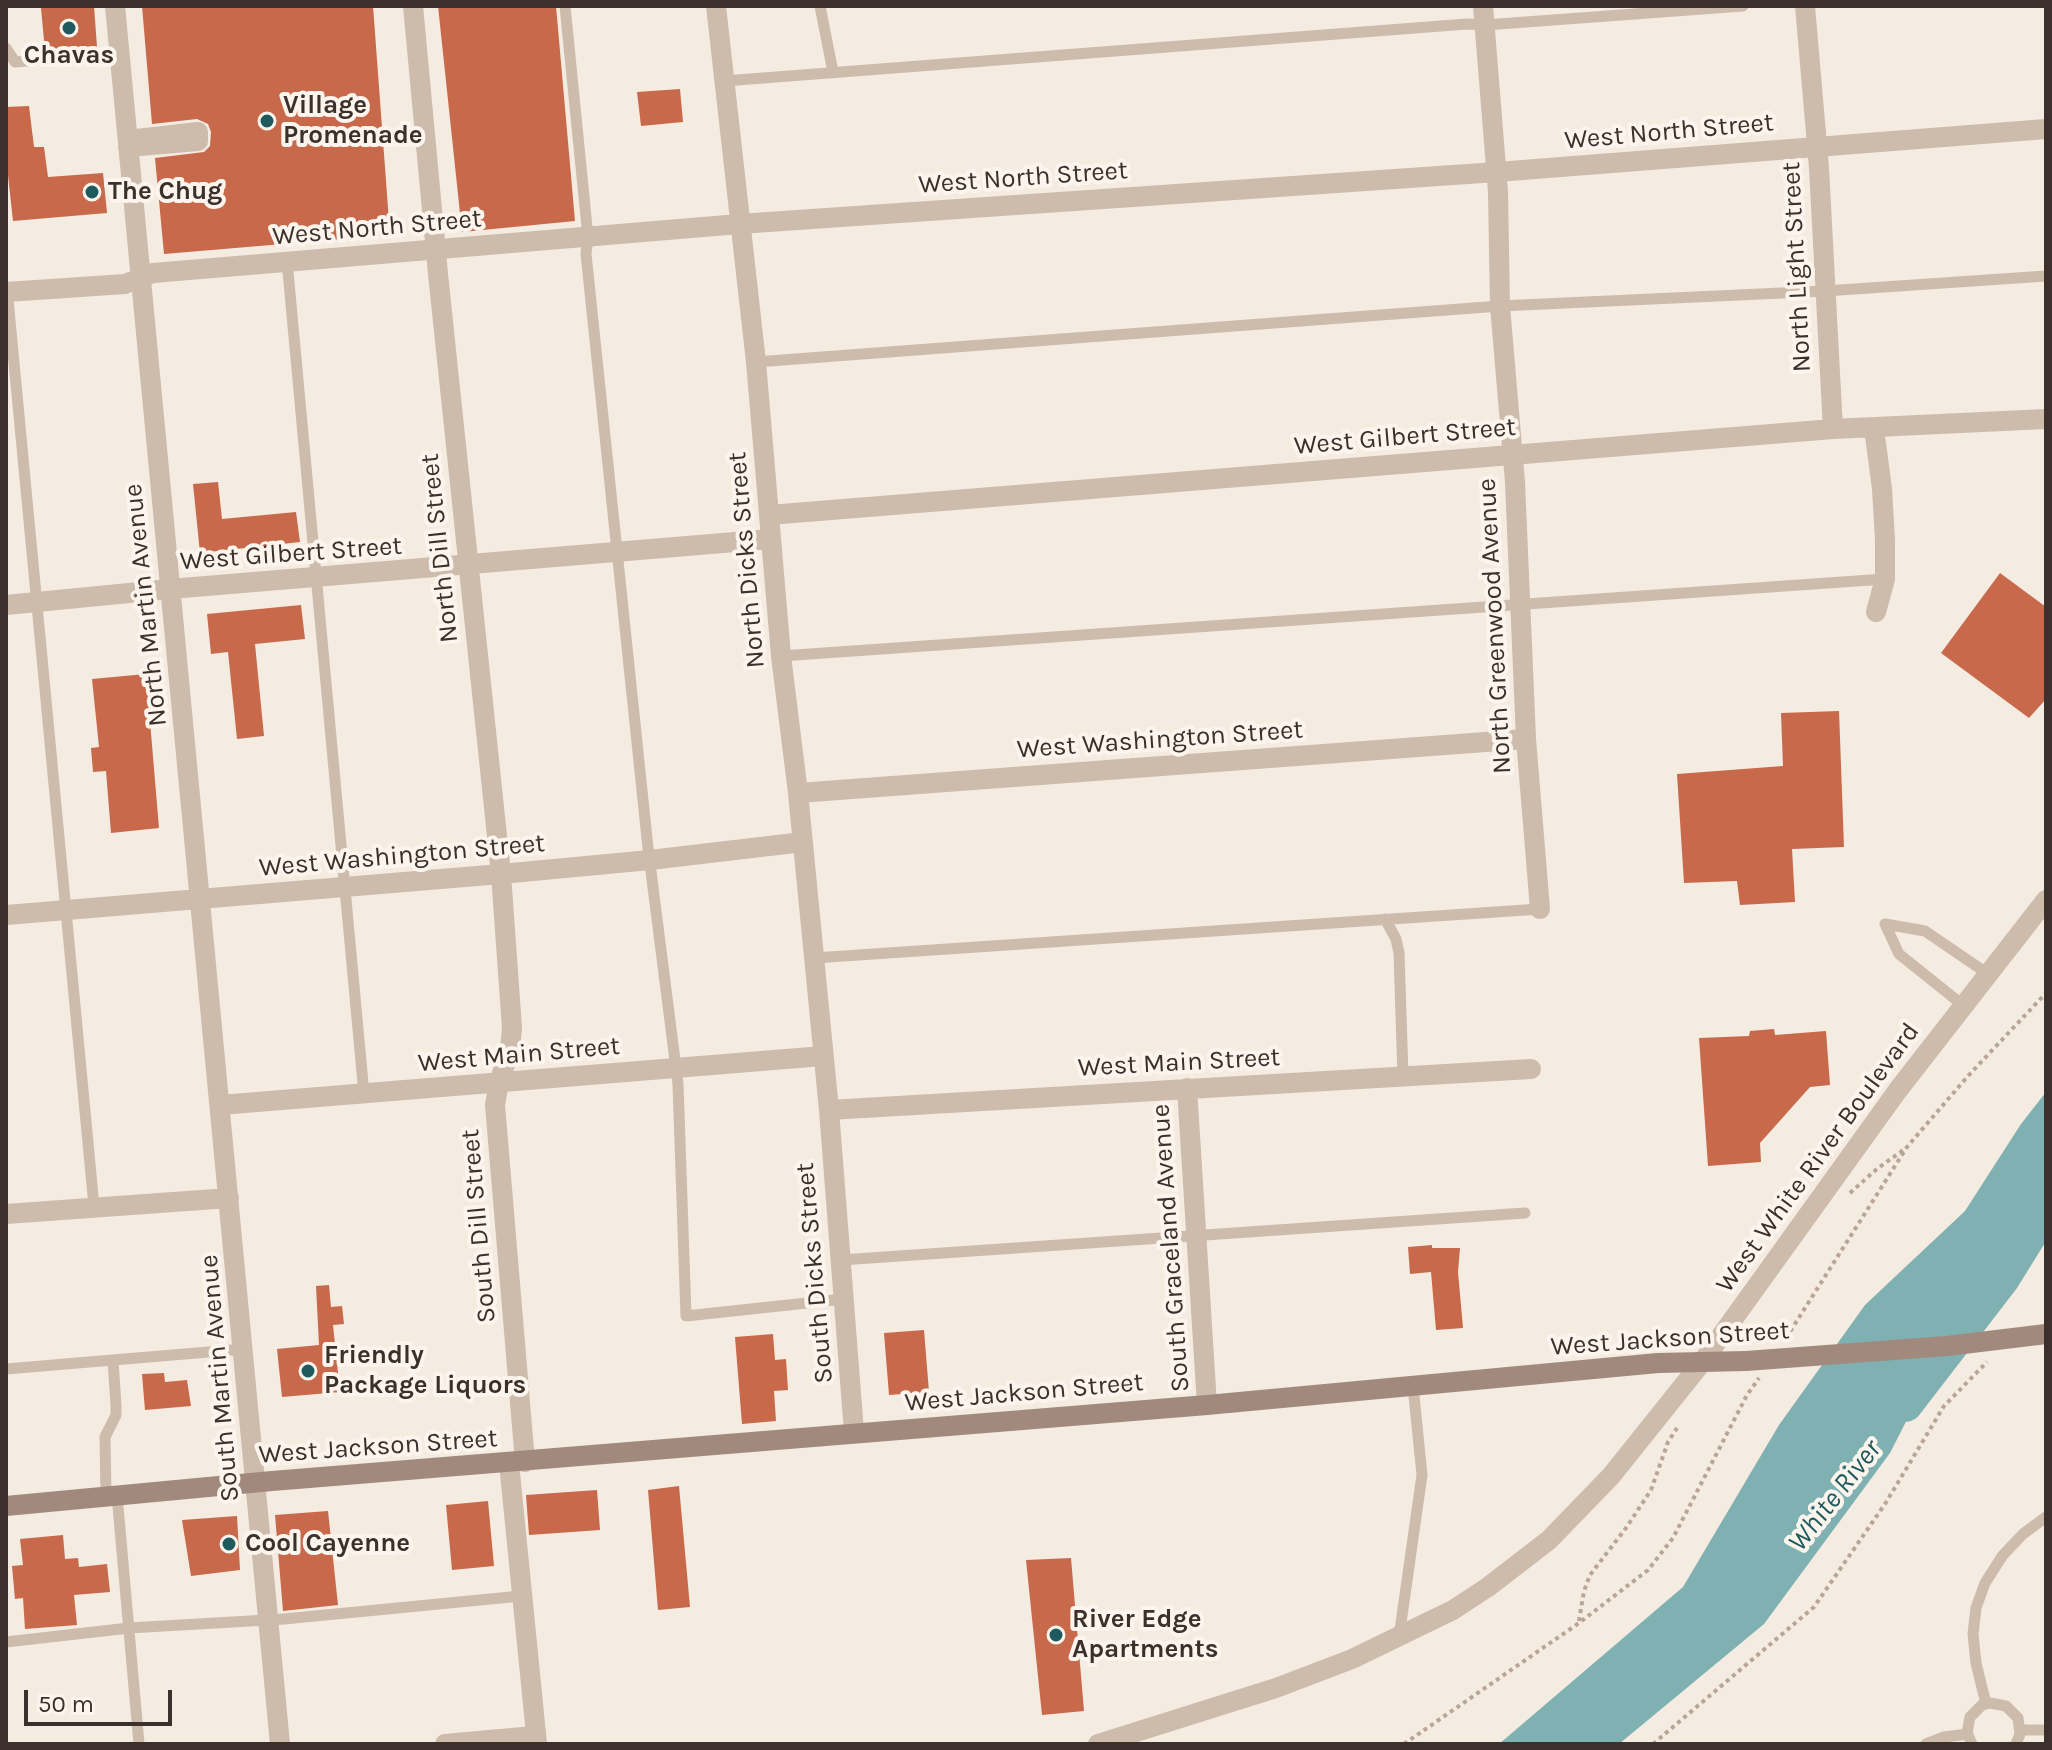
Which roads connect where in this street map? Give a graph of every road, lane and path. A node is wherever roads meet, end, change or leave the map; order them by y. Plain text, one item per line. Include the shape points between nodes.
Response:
1 (115, 6) edge
2 (413, 6) edge
3 (565, 6) edge
4 (716, 6) edge
5 (820, 6) edge
6 (1743, 6) edge
7 (1805, 6) edge
8 (1484, 16) edge
9 (6, 48) edge
10 (119, 54) junction
11 (833, 72) junction
12 (724, 81) junction
13 (2046, 129) edge
14 (1816, 146) junction
15 (1497, 172) junction
16 (739, 224) junction
17 (588, 237) junction
18 (435, 250) junction
19 (287, 261) junction
20 (2046, 276) edge
21 (141, 277) junction
22 (6, 290) edge
23 (1825, 291) junction
24 (1500, 306) junction
25 (756, 362) junction
26 (2046, 419) edge
27 (1874, 428) junction
28 (1833, 429) junction
29 (1511, 455) junction
30 (769, 515) junction
31 (771, 539) junction
32 (618, 554) junction
33 (468, 566) junction
34 (316, 578) junction
35 (1885, 579) junction
36 (170, 589) junction
37 (37, 602) junction
38 (6, 605) edge
39 (1520, 605) junction
40 (1876, 612) dead end
41 (781, 656) junction
42 (1526, 739) junction
43 (798, 793) junction
44 (803, 842) junction
45 (650, 860) junction
46 (501, 874) junction
47 (346, 887) junction
48 (201, 899) junction
49 (2046, 900) edge
50 (66, 908) junction
51 (1540, 909) joint
52 (6, 915) edge
53 (1385, 919) junction
54 (814, 958) junction
55 (1988, 974) junction
56 (2046, 993) edge
57 (1964, 1006) junction
58 (823, 1056) junction
59 (674, 1068) junction
60 (1531, 1069) dead end
61 (1403, 1077) junction
62 (499, 1082) junction
63 (1187, 1088) junction
64 (364, 1094) junction
65 (220, 1105) junction
66 (829, 1110) junction
67 (1907, 1147) junction
68 (229, 1198) junction
69 (1844, 1202) dead end
70 (94, 1206) junction
71 (1525, 1213) dead end
72 (6, 1214) edge
73 (1198, 1234) junction
74 (841, 1260) junction
75 (844, 1299) junction
76 (2046, 1334) edge
77 (1780, 1347) dead end
78 (244, 1349) junction
79 (113, 1360) junction
80 (1703, 1361) junction
81 (1987, 1362) dead end
82 (1755, 1366) junction
83 (6, 1369) edge
84 (1413, 1386) junction
85 (1207, 1405) junction
86 (1677, 1429) dead end
87 (854, 1432) junction
88 (517, 1462) junction
89 (256, 1482) junction
90 (112, 1496) junction
91 (6, 1506) edge
92 (2046, 1517) edge
93 (521, 1596) junction
94 (268, 1620) junction
95 (1579, 1623) junction
96 (129, 1628) junction
97 (1399, 1638) junction
98 (6, 1642) edge
99 (1986, 1704) junction
100 (2020, 1730) junction
101 (2046, 1730) edge
102 (1970, 1739) edge
103 (536, 1740) edge
104 (139, 1744) edge
105 (280, 1744) edge
106 (445, 1744) edge
107 (1098, 1744) edge
108 (1404, 1744) edge
109 (1653, 1744) edge
110 (1926, 1744) edge
111 (2016, 1744) edge

1 - 10 street, North Martin Avenue
2 - 18 street, North Dill Street
3 - 17 lane
4 - 12 street, North Dicks Street
5 - 11 lane
6 - 8 lane
7 - 14 street, North Light Street
8 - 11 lane via 1467,24
8 - 15 street, North Greenwood Avenue
9 - 10 lane via 15,62
10 - 21 street, North Martin Avenue
11 - 12 lane
12 - 16 street, North Dicks Street
13 - 14 street, West North Street
14 - 15 street, West North Street
14 - 23 street, North Light Street
15 - 16 street, West North Street
15 - 24 street, North Greenwood Avenue
16 - 17 street, West North Street
16 - 25 street, North Dicks Street
17 - 18 street, West North Street
17 - 32 lane
18 - 19 street, West North Street
18 - 33 street, North Dill Street
19 - 21 street, West North Street
19 - 34 lane
20 - 23 lane
21 - 22 street, West North Street via 125,284
21 - 36 street, North Martin Avenue
22 - 37 lane
23 - 24 lane
23 - 28 street, North Light Street
24 - 25 lane
24 - 29 street, North Greenwood Avenue
25 - 30 street, North Dicks Street
26 - 27 street, West Gilbert Street
27 - 28 street, West Gilbert Street
27 - 35 street
28 - 29 street, West Gilbert Street
29 - 30 street, West Gilbert Street
29 - 39 street, North Greenwood Avenue
30 - 31 street, North Dicks Street
31 - 32 street, West Gilbert Street
31 - 41 street, North Dicks Street
32 - 33 street, West Gilbert Street
32 - 45 lane
33 - 34 street, West Gilbert Street
33 - 46 street, North Dill Street
34 - 36 street, West Gilbert Street
34 - 47 lane
35 - 39 lane
35 - 40 street
36 - 37 street, West Gilbert Street
36 - 48 street, North Martin Avenue
37 - 38 street, West Gilbert Street
37 - 50 lane
39 - 41 lane
39 - 42 street, North Greenwood Avenue
41 - 43 street, North Dicks Street
42 - 43 street, West Washington Street
42 - 51 street, North Greenwood Avenue
43 - 44 street, North Dicks Street
44 - 45 street, West Washington Street
44 - 54 street, North Dicks Street
45 - 46 street, West Washington Street
45 - 59 lane
46 - 47 street, West Washington Street
46 - 62 street, North Dill Street via 512,1028
47 - 48 street, West Washington Street
47 - 64 lane
48 - 50 street, West Washington Street
48 - 65 street, North Martin Avenue
49 - 55 street, West White River Boulevard
50 - 52 street, West Washington Street
50 - 70 lane
51 - 53 lane
53 - 54 lane
53 - 61 lane via 1399,953
54 - 58 street, North Dicks Street
55 - 57 street, West White River Boulevard
55 - 57 lane via 1925,931 1885,924 1899,954
56 - 67 path
57 - 80 street, West White River Boulevard
58 - 59 street, West Main Street
58 - 66 street, North Dicks Street
59 - 62 street, West Main Street
59 - 75 lane via 686,1316
60 - 61 street, West Main Street
61 - 63 street, West Main Street
62 - 64 street, West Main Street
62 - 88 street, South Dill Street via 495,1105
63 - 66 street, West Main Street
63 - 73 street, South Graceland Avenue
64 - 65 street, West Main Street
65 - 68 street, North Martin Avenue
66 - 74 street, South Dicks Street
67 - 69 path
67 - 77 path
68 - 70 street
68 - 78 street, South Martin Avenue
70 - 72 street
71 - 73 lane
73 - 74 lane
73 - 85 street, South Graceland Avenue
74 - 75 street, South Dicks Street
75 - 87 street, South Dicks Street
76 - 82 main road, West Jackson Street, bridge
78 - 79 lane
78 - 89 street, South Martin Avenue
79 - 83 lane
79 - 90 lane via 116,1415 105,1437
80 - 82 main road, West Jackson Street
80 - 84 main road, West Jackson Street
80 - 97 street, West White River Boulevard via 1611,1476 1549,1540 1453,1610
81 - 109 path via 1944,1406 1814,1607
82 - 95 path via 1747,1395 1673,1538 1648,1570
84 - 85 main road, West Jackson Street
84 - 97 lane via 1422,1475
85 - 87 main road, West Jackson Street
86 - 95 path via 1651,1490 1590,1575
87 - 88 main road, West Jackson Street
88 - 89 main road, West Jackson Street
88 - 93 street, South Dill Street
89 - 90 main road, West Jackson Street
89 - 94 street, South Martin Avenue
90 - 91 main road, West Jackson Street
90 - 96 lane
92 - 99 lane via 2003,1555 1976,1608 1976,1663
93 - 94 lane
93 - 103 street, South Dill Street
94 - 96 lane
94 - 105 street, South Martin Avenue
95 - 108 path
96 - 98 lane
96 - 104 lane
97 - 107 street, West White River Boulevard via 1316,1673
99 - 100 lane via 1999,1703 2013,1711
99 - 102 lane via 1970,1717
100 - 101 lane
100 - 111 lane
102 - 110 lane via 1944,1737
103 - 106 street

